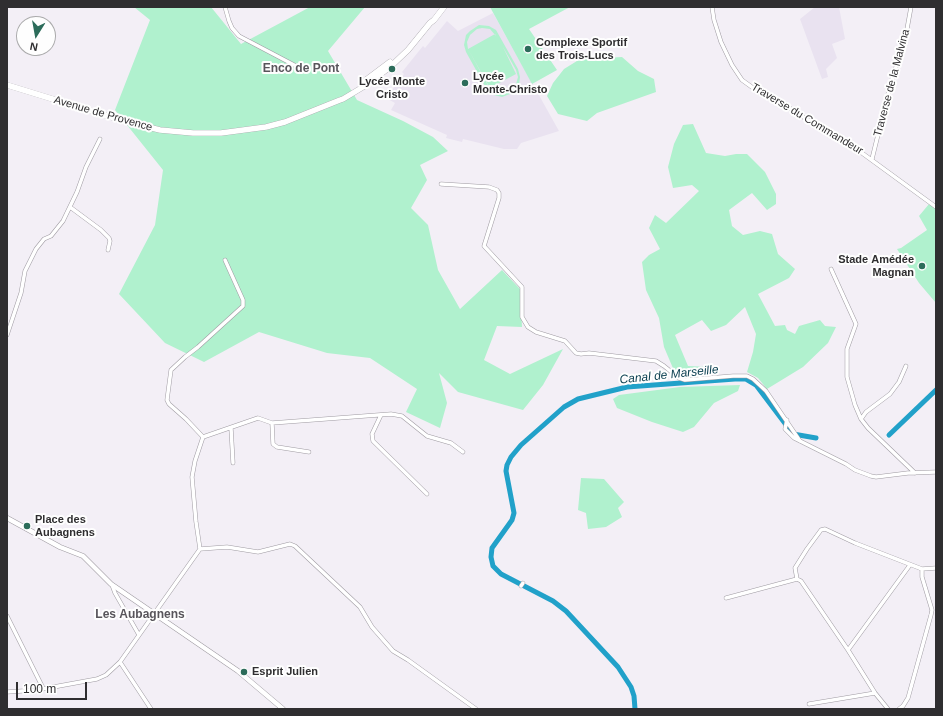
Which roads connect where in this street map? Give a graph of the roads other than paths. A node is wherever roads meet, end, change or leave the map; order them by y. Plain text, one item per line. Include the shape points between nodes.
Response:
1 (225, 7) edge
2 (439, 7) edge
3 (444, 7) edge
4 (712, 7) edge
5 (911, 7) edge
6 (430, 23) junction
7 (296, 66) dead end
8 (7, 85) edge
9 (100, 139) dead end
10 (872, 159) junction
11 (441, 184) dead end
12 (936, 206) edge
13 (70, 207) junction
14 (108, 250) dead end
15 (225, 260) dead end
16 (831, 269) dead end
17 (7, 335) edge
18 (906, 366) dead end
19 (381, 415) junction
20 (861, 419) junction
21 (272, 423) junction
22 (786, 423) junction
23 (231, 428) junction
24 (203, 437) junction
25 (798, 438) junction
26 (309, 452) dead end
27 (463, 452) dead end
28 (233, 463) dead end
29 (936, 472) edge
30 (915, 473) junction
31 (427, 494) dead end
32 (7, 518) edge
33 (200, 549) junction
34 (910, 564) junction
35 (936, 568) edge
36 (922, 569) junction
37 (797, 579) junction
38 (112, 584) junction
39 (726, 598) dead end
40 (155, 614) junction
41 (7, 616) edge
42 (139, 635) junction
43 (848, 650) junction
44 (120, 662) junction
45 (43, 688) junction
46 (7, 692) edge
47 (875, 693) junction
48 (809, 704) dead end
49 (151, 709) edge
50 (283, 709) edge
51 (476, 709) edge
52 (888, 709) edge
53 (899, 709) edge

1 - 7 street via 232,28 239,36
2 - 6 main road, Avenue de Provence
3 - 6 main road, Avenue de Provence
4 - 10 street, Traverse du Commandeur via 721,42 733,68 742,80
5 - 10 street, Traverse de la Malvina via 905,40 891,82
6 - 8 main road, Avenue de Provence via 408,50 379,76 343,99 285,122 239,131 193,133 160,130
9 - 13 street
10 - 12 street, Traverse du Commandeur
11 - 22 street via 489,187 499,193 484,246 522,287 522,318 528,328 565,341 576,353 656,361 685,380 747,376 766,391
13 - 14 street via 109,238
13 - 17 street via 63,221 51,236 44,239 29,263
15 - 24 street via 243,300 243,306 171,370 169,379 167,402
16 - 20 street via 856,324 848,349 847,376
18 - 20 street via 890,394 866,412
19 - 21 street
19 - 27 street via 402,416 427,436 451,443
19 - 31 street via 372,434 373,441
20 - 30 street
21 - 23 street via 258,418
21 - 26 street via 273,444 277,448
22 - 25 street
22 - 25 street via 785,429 790,435
23 - 24 street
23 - 28 street
24 - 33 street via 192,478
25 - 30 street via 855,470 871,476
29 - 30 street
32 - 38 street via 60,547 83,556
33 - 40 street
33 - 51 street via 227,547 258,552 290,544 295,546 360,607 372,627 393,651
34 - 36 street
34 - 37 street via 825,529 817,536 795,568
34 - 43 street
35 - 36 street
36 - 53 street via 922,578 932,610 908,698
37 - 39 street
37 - 43 street via 801,581
38 - 40 street
38 - 42 street
40 - 42 street
40 - 50 street via 238,672
41 - 45 street
42 - 44 street
43 - 47 street
44 - 45 street via 106,675 97,679
44 - 49 street
45 - 46 street
47 - 48 street
47 - 52 street

